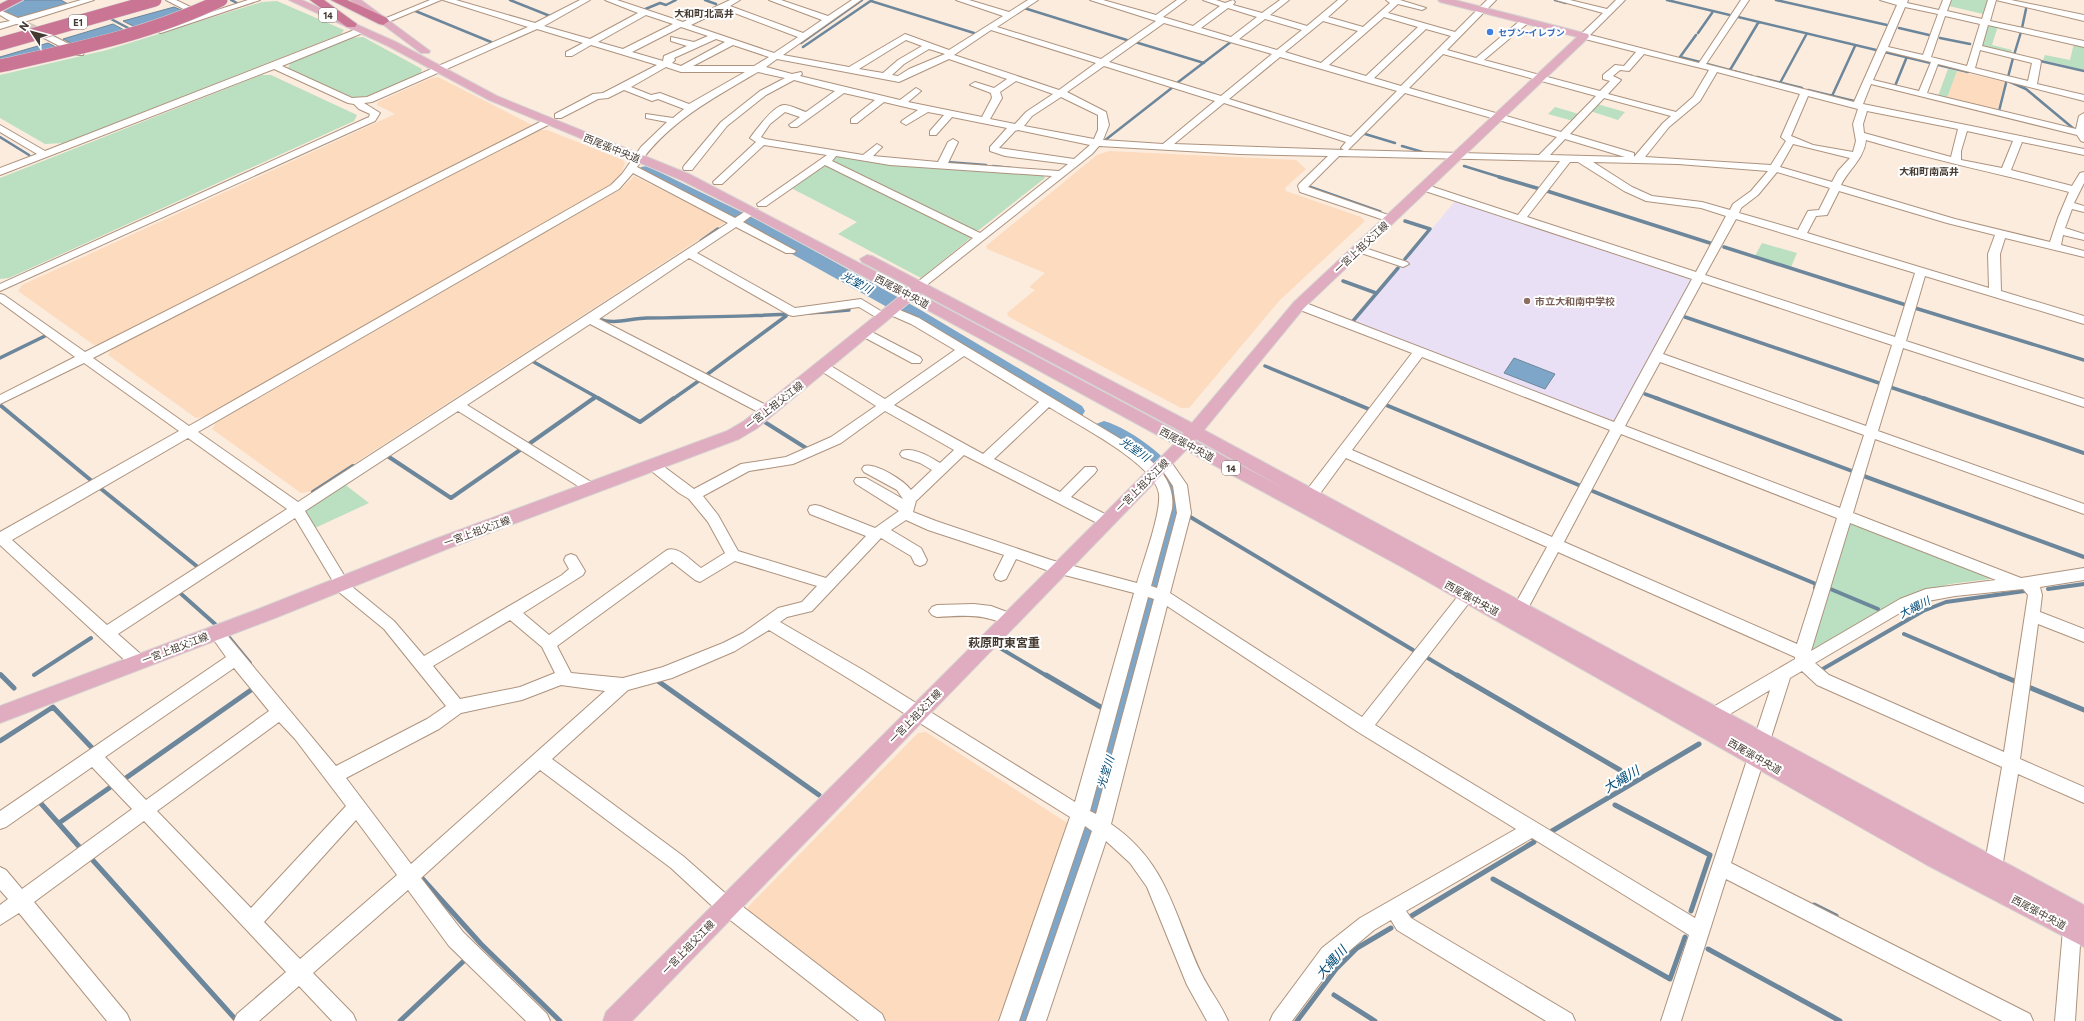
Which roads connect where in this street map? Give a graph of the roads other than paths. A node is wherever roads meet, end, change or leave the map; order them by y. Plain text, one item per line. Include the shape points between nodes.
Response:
1 (11, 0) edge
2 (18, 0) edge
3 (90, 0) edge
4 (136, 0) edge
5 (155, 0) edge
6 (170, 0) edge
7 (221, 0) edge
8 (256, 0) edge
9 (294, 0) edge
10 (316, 0) edge
11 (337, 0) edge
12 (355, 0) edge
13 (437, 0) edge
14 (447, 0) edge
15 (586, 0) edge
16 (608, 0) edge
17 (736, 0) edge
18 (773, 0) edge
19 (784, 0) edge
20 (857, 0) edge
21 (960, 0) edge
22 (1034, 0) edge
23 (1094, 0) edge
24 (1134, 0) edge
25 (1182, 0) edge
26 (1207, 0) edge
27 (1234, 0) edge
28 (1285, 0) edge
29 (1343, 0) edge
30 (1443, 0) edge
31 (1492, 0) edge
32 (1560, 0) edge
33 (1621, 0) edge
34 (1745, 0) edge
35 (1884, 0) edge
36 (1947, 0) edge
37 (1992, 0) edge
38 (2000, 0) edge
39 (2046, 0) edge
40 (1393, 1) edge
41 (1904, 2) edge
42 (0, 5) edge
43 (723, 6) junction
44 (1226, 6) junction
45 (1122, 8) junction
46 (1422, 8) dead end
47 (2044, 9) junction
48 (0, 10) edge
49 (1482, 10) junction
50 (1608, 12) junction
51 (644, 13) junction
52 (1943, 13) junction
53 (1382, 14) junction
54 (1009, 15) junction
55 (205, 16) junction
56 (1264, 16) junction
57 (831, 18) junction
58 (1322, 18) junction
59 (2084, 18) edge
60 (1160, 19) junction
61 (18, 21) junction
62 (383, 21) junction
63 (1525, 21) junction
64 (1984, 22) junction
65 (682, 24) junction
66 (0, 26) edge
67 (27, 26) tunnel mouth
68 (537, 26) junction
69 (1424, 26) junction
70 (357, 27) junction
71 (990, 27) junction
72 (1194, 29) junction
73 (1309, 29) junction
74 (1364, 30) junction
75 (45, 35) tunnel mouth
76 (1456, 35) junction
77 (715, 36) junction
78 (804, 36) junction
79 (1584, 36) junction
80 (0, 38) edge
81 (674, 39) dead end
82 (731, 39) junction
83 (1232, 40) junction
84 (590, 42) junction
85 (0, 44) edge
86 (2084, 44) edge
87 (694, 45) junction
88 (929, 46) junction
89 (1977, 47) junction
90 (755, 50) junction
91 (1882, 50) junction
92 (1441, 51) junction
93 (1642, 51) junction
94 (624, 52) junction
95 (80, 53) junction
96 (569, 54) dead end
97 (949, 54) junction
98 (1280, 54) junction
99 (673, 55) junction
100 (775, 56) junction
101 (650, 59) junction
102 (1926, 59) junction
103 (1478, 61) junction
104 (814, 62) junction
105 (1103, 62) junction
106 (664, 64) junction
107 (1934, 64) dead end
108 (0, 66) edge
109 (274, 66) junction
110 (1323, 66) junction
111 (1701, 66) junction
112 (444, 68) junction
113 (729, 68) junction
114 (758, 68) junction
115 (681, 69) junction
116 (850, 69) junction
117 (1714, 69) junction
118 (1970, 70) junction
119 (0, 71) edge
120 (885, 76) junction
121 (794, 77) junction
122 (1540, 78) junction
123 (1013, 79) junction
124 (1368, 79) junction
125 (1868, 81) junction
126 (975, 85) dead end
127 (2032, 85) junction
128 (824, 86) junction
129 (623, 87) junction
130 (1403, 89) junction
131 (843, 90) junction
132 (916, 91) dead end
133 (995, 91) junction
134 (1805, 92) junction
135 (1061, 93) junction
136 (1922, 94) junction
137 (1601, 95) junction
138 (2084, 98) edge
139 (882, 99) junction
140 (1222, 100) junction
141 (358, 102) junction
142 (902, 103) junction
143 (1860, 106) junction
144 (690, 108) junction
145 (926, 109) junction
146 (950, 114) junction
147 (649, 116) dead end
148 (807, 116) junction
149 (1677, 116) junction
150 (2084, 116) edge
151 (1497, 117) junction
152 (553, 119) junction
153 (675, 120) junction
154 (985, 120) junction
155 (854, 121) dead end
156 (906, 122) dead end
157 (794, 125) dead end
158 (1963, 127) junction
159 (0, 128) edge
160 (1014, 128) junction
161 (933, 133) dead end
162 (1860, 135) junction
163 (1563, 136) junction
164 (2082, 136) edge
165 (2019, 139) junction
166 (1791, 140) junction
167 (1353, 141) junction
168 (762, 142) junction
169 (952, 142) dead end
170 (1097, 143) junction
171 (877, 147) dead end
172 (1166, 147) junction
173 (838, 152) junction
174 (2084, 152) edge
175 (1005, 153) junction
176 (1338, 154) junction
177 (45, 155) junction
178 (1456, 156) junction
179 (1857, 156) junction
180 (638, 158) junction
181 (866, 158) junction
182 (1542, 158) junction
183 (1567, 159) junction
184 (1581, 159) junction
185 (1638, 159) junction
186 (1956, 161) junction
187 (824, 162) junction
188 (1076, 162) junction
189 (942, 165) junction
190 (688, 168) junction
191 (985, 168) junction
192 (1774, 168) junction
193 (0, 172) edge
194 (2005, 172) junction
195 (1060, 174) junction
196 (718, 182) junction
197 (2080, 183) edge
198 (1835, 186) junction
199 (1423, 188) junction
200 (2068, 204) junction
201 (2084, 209) edge
202 (1733, 214) junction
203 (747, 215) junction
204 (1390, 219) junction
205 (1520, 219) junction
206 (2059, 230) junction
207 (2001, 233) junction
208 (1801, 235) junction
209 (980, 237) junction
210 (2084, 237) edge
211 (2055, 246) junction
212 (1359, 249) junction
213 (790, 252) dead end
214 (690, 254) junction
215 (2084, 254) edge
216 (1403, 264) dead end
217 (1921, 272) junction
218 (1699, 277) junction
219 (0, 288) edge
220 (1995, 294) junction
221 (0, 297) edge
222 (899, 303) junction
223 (1300, 305) junction
224 (590, 319) junction
225 (2084, 320) edge
226 (864, 332) junction
227 (1899, 342) junction
228 (962, 351) junction
229 (1420, 351) junction
230 (85, 356) junction
231 (1656, 356) junction
232 (916, 360) dead end
233 (822, 366) junction
234 (0, 400) edge
235 (1047, 402) junction
236 (2084, 402) edge
237 (457, 406) junction
238 (886, 406) junction
239 (767, 411) junction
240 (1618, 427) junction
241 (189, 432) junction
242 (1871, 433) junction
243 (1189, 437) junction
244 (963, 449) junction
245 (1344, 452) junction
246 (907, 454) dead end
247 (986, 459) junction
248 (654, 466) junction
249 (1159, 467) junction
250 (869, 469) dead end
251 (940, 469) junction
252 (1090, 470) dead end
253 (861, 481) dead end
254 (591, 488) junction
255 (694, 495) junction
256 (1311, 495) junction
257 (1062, 498) junction
258 (907, 507) junction
259 (297, 509) junction
260 (2084, 509) edge
261 (814, 510) dead end
262 (1844, 516) junction
263 (1106, 521) junction
264 (879, 533) junction
265 (1, 539) edge
266 (1554, 544) junction
267 (1012, 553) junction
268 (733, 555) junction
269 (571, 560) dead end
270 (920, 560) dead end
271 (1060, 568) junction
272 (2084, 574) edge
273 (1001, 575) dead end
274 (2023, 583) junction
275 (341, 584) junction
276 (828, 584) junction
277 (1152, 592) junction
278 (1466, 595) junction
279 (1521, 608) junction
280 (937, 611) dead end
281 (512, 614) junction
282 (2032, 615) junction
283 (1010, 619) junction
284 (769, 622) junction
285 (217, 632) junction
286 (107, 633) junction
287 (2084, 636) edge
288 (549, 644) junction
289 (236, 658) junction
290 (1803, 658) junction
291 (138, 662) junction
292 (422, 665) junction
293 (1783, 676) junction
294 (565, 679) junction
295 (623, 685) junction
296 (457, 707) junction
297 (280, 712) junction
298 (917, 714) junction
299 (0, 715) edge
300 (1714, 715) junction
301 (1364, 727) junction
302 (1763, 741) junction
303 (94, 757) junction
304 (1756, 757) junction
305 (540, 760) junction
306 (2011, 763) junction
307 (334, 776) junction
308 (2084, 795) edge
309 (356, 808) junction
310 (144, 810) junction
311 (1081, 816) junction
312 (0, 821) edge
313 (1100, 828) junction
314 (1532, 830) junction
315 (1720, 867) junction
316 (1993, 868) junction
317 (0, 876) edge
318 (409, 877) junction
319 (21, 901) junction
320 (728, 906) junction
321 (1394, 909) junction
322 (0, 916) edge
323 (252, 921) junction
324 (2080, 928) edge
325 (1700, 931) junction
326 (300, 972) junction
327 (120, 1021) edge
328 (244, 1021) edge
329 (346, 1021) edge
330 (540, 1021) edge
331 (616, 1021) edge
332 (875, 1021) edge
333 (1009, 1021) edge
334 (1036, 1021) edge
335 (1218, 1021) edge
336 (1280, 1021) edge
337 (1565, 1021) edge
338 (1671, 1021) edge
339 (2023, 1021) edge
340 (2064, 1021) edge

1 - 42 street
2 - 48 highway
3 - 61 street
4 - 80 highway, E1
5 - 85 highway, E1, bridge
6 - 55 street
7 - 108 highway, bridge via 141,32
8 - 55 street
9 - 70 main road, 西尾張中央道 / 14
10 - 70 highway
11 - 62 highway
12 - 62 main road, 西尾張中央道 / 14
13 - 62 street
14 - 68 street
15 - 68 street
16 - 51 street
17 - 43 street
18 - 57 street
19 - 57 street
20 - 57 street
21 - 54 street
22 - 54 street
23 - 45 street
24 - 45 street
25 - 60 street
26 - 44 street
27 - 44 street
28 - 56 street
29 - 58 street
30 - 49 main road
31 - 49 street
32 - 50 street
33 - 50 street
34 - 111 street
35 - 41 street
36 - 52 street
37 - 64 street
38 - 47 street
39 - 47 street
40 - 46 street
40 - 53 street
41 - 52 street
41 - 91 street
43 - 65 street
43 - 78 street
44 - 56 street
44 - 72 street
45 - 60 street
47 - 59 street
48 - 61 street
49 - 63 main road
49 - 76 street
50 - 79 street
51 - 65 street
51 - 84 street
52 - 64 street
52 - 102 street
53 - 69 street
53 - 74 street
54 - 71 street
55 - 95 street
56 - 73 street
56 - 83 street
57 - 78 street
58 - 73 street
58 - 74 street
60 - 72 street
60 - 105 street
61 - 66 street
61 - 67 street
62 - 112 main road, 西尾張中央道 / 14
63 - 79 main road
63 - 103 street
64 - 86 street
64 - 89 street
65 - 77 street
65 - 94 street
68 - 84 street
68 - 112 street
69 - 76 street
69 - 124 street
70 - 109 street
70 - 112 main road, 西尾張中央道 / 14
71 - 97 street
71 - 105 street
72 - 83 street
73 - 98 street
74 - 110 street
75 - 95 street
76 - 92 street
77 - 82 street
77 - 87 street
78 - 100 street
79 - 93 street
79 - 122 main road, 一宮上祖父江線
81 - 87 street
82 - 90 street
82 - 115 street
83 - 98 street
84 - 94 street
84 - 96 street
87 - 99 street
88 - 97 street
88 - 116 street via 905,37
88 - 120 street via 901,62
89 - 118 street
89 - 127 street via 2037,62
90 - 100 street
90 - 113 street
91 - 102 street
91 - 125 street
92 - 103 street
92 - 130 street
93 - 111 street
93 - 137 street via 1626,69 1618,67 1606,77 1616,80
94 - 101 street
95 - 119 street
97 - 120 street via 899,79
97 - 123 street
98 - 110 street
98 - 140 street
99 - 101 street via 661,52
99 - 106 street via 667,58 671,60
100 - 104 street
100 - 114 street
101 - 106 street
102 - 118 street
103 - 122 street
104 - 116 street
104 - 121 street
105 - 135 street
105 - 140 street
106 - 115 street
106 - 129 street
107 - 136 street
109 - 141 street via 350,101
109 - 177 street
110 - 124 street
111 - 117 street
112 - 141 street via 369,100
112 - 152 main road, 西尾張中央道 / 14 via 493,98
113 - 114 street
113 - 115 street
114 - 121 street
114 - 144 street
116 - 120 street
116 - 128 street
117 - 134 street
117 - 149 street via 1697,98
118 - 127 street
121 - 128 street
121 - 190 street via 763,93 724,124
122 - 137 street
122 - 151 main road, 一宮上祖父江線
123 - 133 street
123 - 135 street
124 - 130 street
125 - 136 street
125 - 143 street
126 - 133 street
127 - 138 street
128 - 131 street
129 - 144 street via 652,98 657,95
129 - 152 street via 605,96 596,96
130 - 151 street
130 - 167 street
131 - 139 street
131 - 148 street
132 - 142 street
133 - 154 street via 997,98
134 - 143 street
134 - 166 street via 1786,137
135 - 160 street via 1029,114
135 - 170 street via 1086,103 1103,114 1104,129
136 - 164 street
137 - 149 street
137 - 163 street
139 - 142 street
139 - 155 street
140 - 167 street
140 - 172 street
141 - 219 street via 362,107 375,113 375,116
142 - 145 street
143 - 158 street
143 - 162 street
144 - 153 street
145 - 146 street
145 - 156 street
146 - 154 street
146 - 161 street
147 - 153 street
148 - 157 street
148 - 168 street via 784,108 767,122 755,138
149 - 185 street via 1666,125
150 - 164 street
151 - 163 street
151 - 178 main road, 一宮上祖父江線
152 - 180 main road, 西尾張中央道 / 14
152 - 230 street
153 - 180 street
154 - 160 street
158 - 165 street
158 - 186 street via 1956,151
159 - 177 street
160 - 170 street
160 - 175 street via 992,149
162 - 179 street
162 - 186 street
163 - 182 street
163 - 185 street
165 - 174 street
165 - 194 street
166 - 179 street
166 - 192 street
167 - 176 street
168 - 173 street
168 - 196 street
169 - 189 street
170 - 172 street
170 - 188 street
171 - 181 street
172 - 176 street
173 - 181 street
173 - 187 street
175 - 188 street
175 - 191 street
176 - 178 street
176 - 204 street via 1303,186 1304,190
177 - 193 street
178 - 182 street
178 - 199 main road, 一宮上祖父江線
179 - 198 street via 1842,173
180 - 190 main road, 西尾張中央道 / 14
180 - 203 main road, 西尾張中央道 / 14 via 685,178
180 - 241 street via 616,187
181 - 189 street
182 - 183 street
183 - 184 street
183 - 205 street
184 - 185 street
184 - 202 street via 1628,189 1650,199 1702,204
185 - 192 street
186 - 194 street
187 - 203 street
187 - 209 street
188 - 195 street
189 - 191 street
190 - 196 main road, 西尾張中央道 / 14
191 - 195 street
192 - 198 street
192 - 202 street via 1761,188 1737,206
194 - 197 street
195 - 209 street
196 - 203 main road, 西尾張中央道 / 14
197 - 200 street
198 - 207 street
198 - 208 street via 1823,213 1812,213
199 - 204 main road, 一宮上祖父江線
199 - 205 street
200 - 201 street
200 - 206 street
202 - 208 street
202 - 218 street
203 - 213 street
203 - 214 street
203 - 222 main road, 西尾張中央道 / 14
204 - 212 main road, 一宮上祖父江線
205 - 218 street
206 - 210 street
206 - 211 street
207 - 211 street
207 - 220 street via 1994,254
208 - 217 street
209 - 222 street
211 - 215 street
212 - 216 street
212 - 223 main road, 一宮上祖父江線
214 - 222 street via 794,312 861,303
214 - 224 street
217 - 220 street
217 - 227 street
218 - 227 street
218 - 231 street
220 - 225 street
221 - 230 street
222 - 226 main road, 一宮上祖父江線
222 - 228 street via 915,321
222 - 243 main road, 西尾張中央道 / 14
223 - 229 street
223 - 243 main road, 一宮上祖父江線
224 - 237 street
224 - 239 street
226 - 232 street
226 - 233 main road, 一宮上祖父江線
227 - 236 street
227 - 242 street
228 - 235 street
228 - 238 street
229 - 240 street
229 - 245 street
230 - 234 street
230 - 241 street
231 - 240 street
231 - 242 street
233 - 238 street
233 - 239 main road, 一宮上祖父江線
235 - 247 street
235 - 249 street via 1142,460
237 - 254 street
237 - 259 street
238 - 244 street
238 - 255 street via 836,440 788,461 746,466
239 - 248 main road, 一宮上祖父江線 via 733,435
240 - 262 street
240 - 266 street
241 - 259 street
241 - 265 street
242 - 260 street
242 - 262 street
243 - 249 main road, 一宮上祖父江線
243 - 256 main road, 西尾張中央道 / 14
243 - 278 main road, 西尾張中央道 / 14
244 - 247 street
244 - 251 street
245 - 256 street
245 - 266 street
246 - 251 street
247 - 257 street
248 - 254 main road, 一宮上祖父江線
248 - 255 street
249 - 263 main road, 一宮上祖父江線
249 - 277 street via 1166,495
249 - 277 street via 1180,485 1184,513
250 - 258 street via 902,487
251 - 258 street
252 - 257 street
253 - 258 street
254 - 275 main road, 一宮上祖父江線
255 - 268 street via 713,520
256 - 279 main road, 西尾張中央道 / 14
257 - 263 street
258 - 264 street
258 - 267 street via 933,526
259 - 275 street
259 - 286 street
261 - 264 street
262 - 274 street
262 - 290 street
263 - 271 main road, 一宮上祖父江線
264 - 270 street via 916,552
264 - 276 street
265 - 286 street
266 - 279 street
266 - 290 street
267 - 271 street
267 - 273 street
268 - 276 street
268 - 288 street via 700,576 672,554
269 - 281 street via 578,571
271 - 277 street
271 - 283 main road, 一宮上祖父江線
272 - 274 street
274 - 282 street via 2034,589
274 - 290 street via 1926,595 1905,603
275 - 285 main road, 一宮上祖父江線
275 - 292 street via 389,625
276 - 284 street via 807,607 783,612
277 - 301 street
277 - 311 street
277 - 313 street
278 - 301 street
278 - 304 main road, 西尾張中央道 / 14
279 - 300 main road, 西尾張中央道 / 14
280 - 283 street via 976,609 990,611
281 - 288 street
281 - 292 street
282 - 287 street
282 - 306 street
283 - 298 main road, 一宮上祖父江線
284 - 295 street via 748,638 729,647 666,673
284 - 298 street via 789,637 856,674
285 - 289 street
285 - 291 main road, 一宮上祖父江線
286 - 291 street
288 - 294 street
289 - 297 street
289 - 303 street
290 - 293 street
290 - 306 street via 1824,680
291 - 299 main road, 一宮上祖父江線
292 - 296 street
293 - 300 street
293 - 302 street
294 - 295 street
294 - 296 street via 550,681 522,693
295 - 305 street
296 - 307 street via 433,724
297 - 307 street
297 - 310 street
298 - 311 street
298 - 320 main road, 一宮上祖父江線
300 - 302 main road, 西尾張中央道 / 14
301 - 314 street
302 - 304 street
302 - 316 main road, 西尾張中央道 / 14
303 - 310 street
303 - 312 street
304 - 315 street
304 - 324 main road, 西尾張中央道 / 14 via 1935,858
305 - 318 street
305 - 320 street via 677,862
306 - 308 street
306 - 316 street
307 - 309 street
309 - 318 street
309 - 323 street
310 - 319 street
310 - 323 street
311 - 313 street
311 - 333 street
313 - 334 street
313 - 335 street via 1128,848 1146,869 1191,974
314 - 321 street
314 - 325 street
315 - 325 street
315 - 339 street
316 - 324 main road, 西尾張中央道 / 14
317 - 319 street
318 - 326 street
318 - 330 street via 456,939
319 - 322 street
319 - 327 street
320 - 331 main road, 一宮上祖父江線
320 - 332 street
321 - 336 street via 1367,924 1329,955
321 - 337 street via 1404,924
323 - 326 street
324 - 340 street
325 - 338 street
326 - 328 street
326 - 329 street

